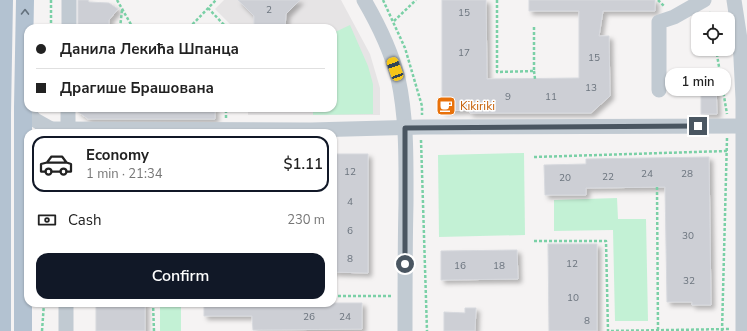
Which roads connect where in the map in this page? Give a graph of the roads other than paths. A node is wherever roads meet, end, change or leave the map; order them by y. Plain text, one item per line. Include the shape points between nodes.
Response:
1 (4, 0) edge
2 (25, 0) edge
3 (69, 0) edge
4 (364, 0) edge
5 (704, 0) edge
6 (734, 0) edge
7 (25, 24) edge
8 (69, 24) edge
9 (24, 54) edge
10 (659, 90) dead end
11 (23, 107) joint
12 (28, 112) edge
13 (68, 112) edge
14 (1, 113) edge
15 (745, 126) edge
16 (405, 128) junction
17 (25, 129) edge
18 (44, 129) edge
19 (68, 129) edge
20 (337, 129) edge
21 (24, 269) edge
22 (66, 307) edge
23 (743, 330) edge
24 (2, 331) edge
25 (23, 331) edge
26 (66, 331) edge
27 (405, 331) edge

1 - 14 main road
7 -> 2 main road
3 - 8 street
4 - 16 street via 383,37 395,69 402,97
5 - 10 street via 674,17 659,22
6 - 15 street via 740,38
11 -> 9 main road
11 - 17 main road
12 - 18 street
13 - 19 street
14 - 24 main road
15 - 16 street via 727,121
15 - 23 street
16 - 20 street
16 - 27 street
21 - 25 main road
22 - 26 street

